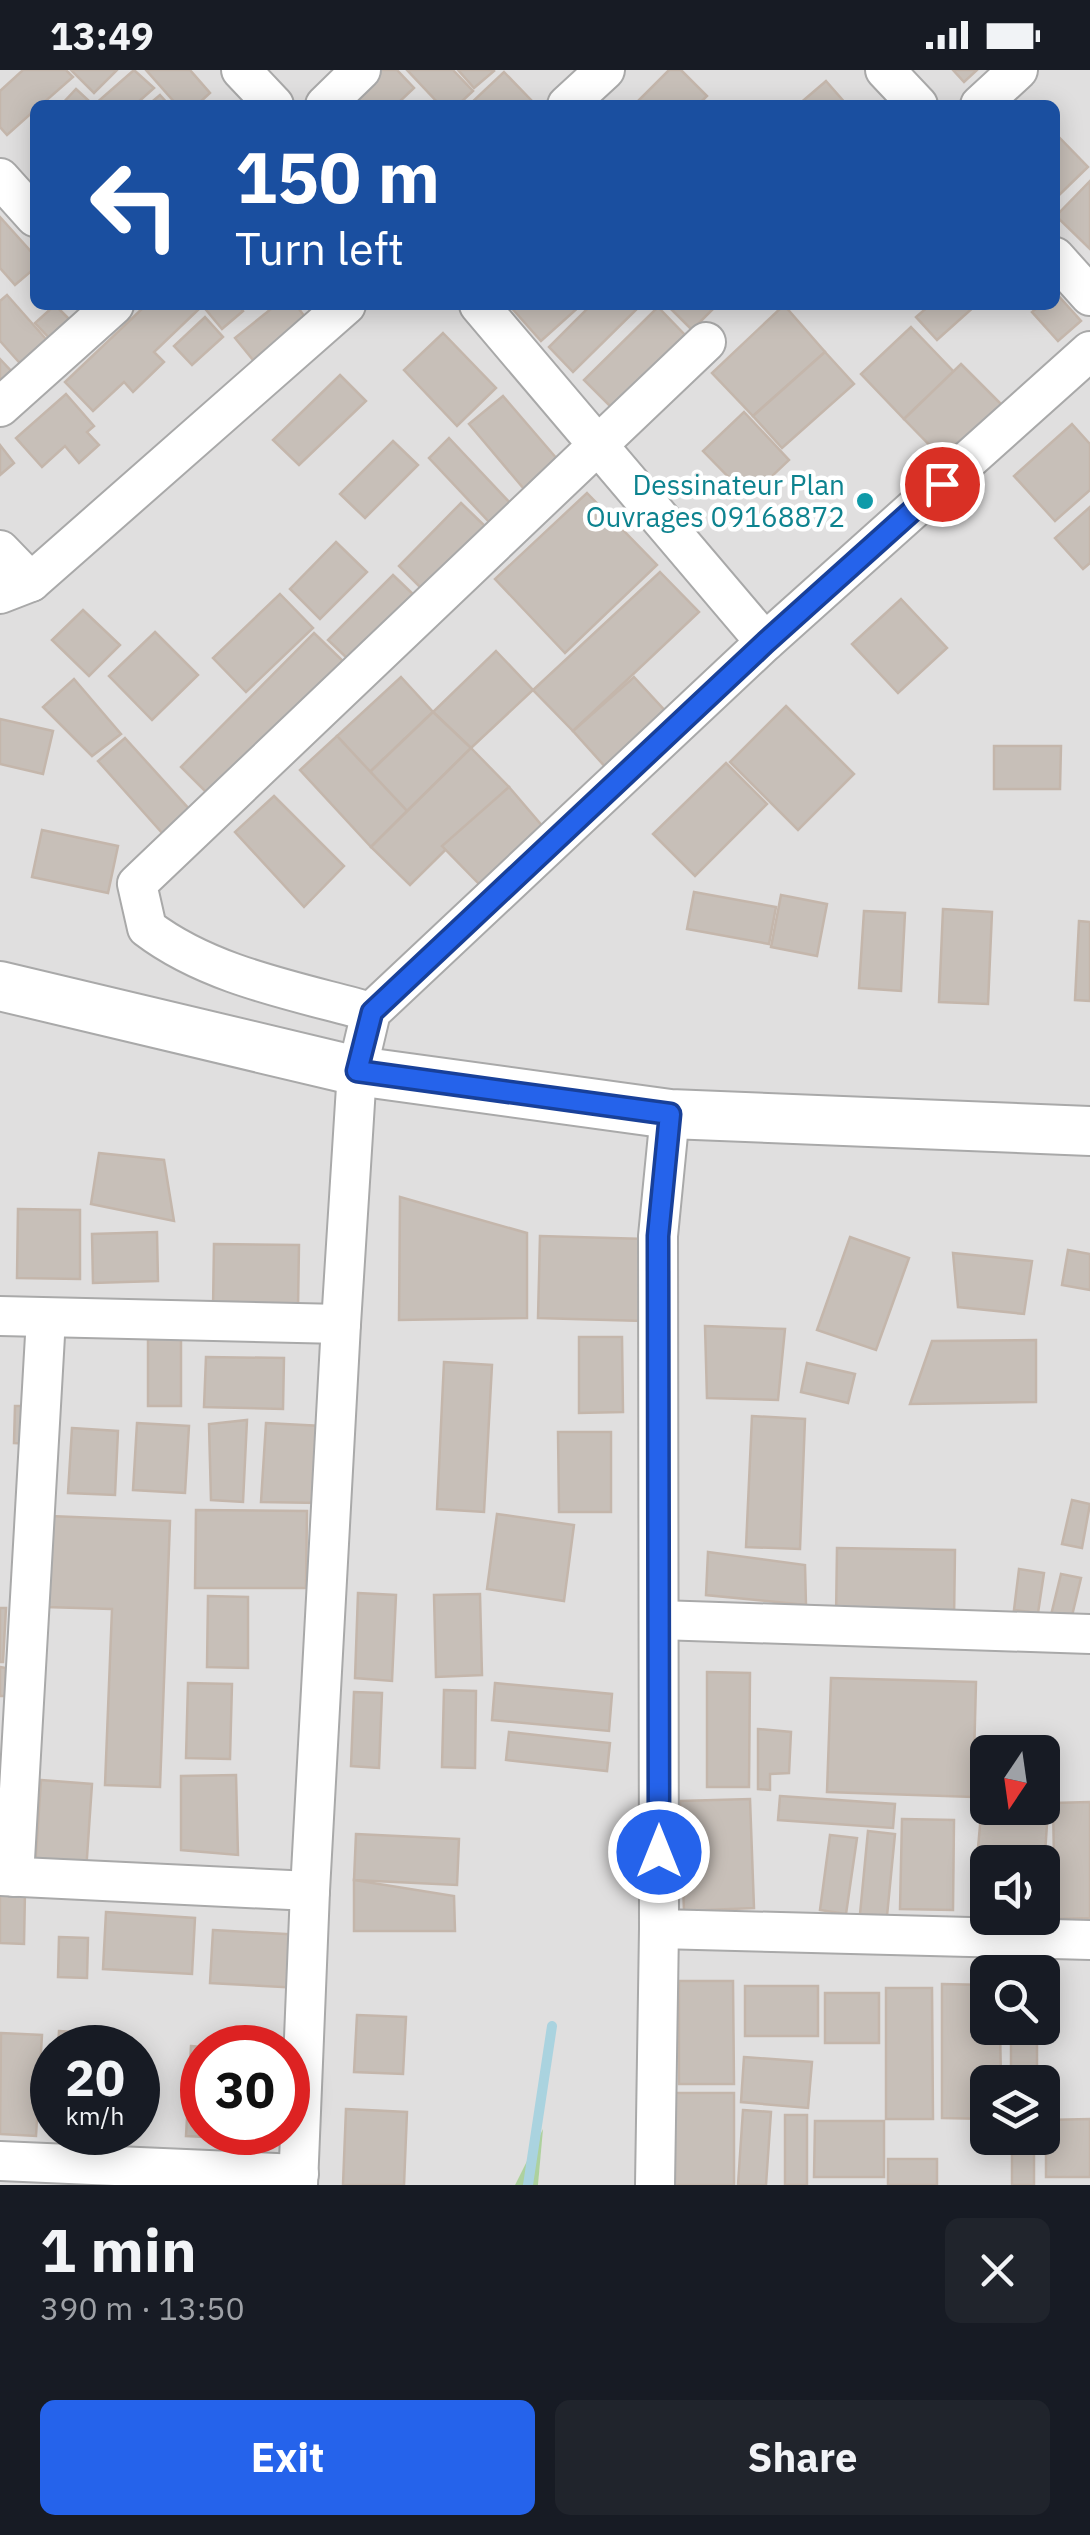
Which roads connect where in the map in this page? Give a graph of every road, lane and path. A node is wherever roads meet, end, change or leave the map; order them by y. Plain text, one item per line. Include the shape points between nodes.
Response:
1 (241, 70) edge
2 (361, 70) edge
3 (605, 70) edge
4 (885, 70) edge
5 (1018, 70) edge
6 (269, 100) edge
7 (330, 100) edge
8 (572, 100) edge
9 (913, 100) edge
10 (985, 100) edge
11 (0, 178) edge
12 (30, 211) edge
13 (1060, 263) edge
14 (1090, 296) edge
15 (109, 310) edge
16 (340, 310) edge
17 (483, 310) edge
18 (706, 342) dead end
19 (1090, 351) edge
20 (0, 407) edge
21 (595, 445) junction
22 (0, 550) edge
23 (16, 588) edge
24 (766, 642) junction
25 (0, 986) edge
26 (372, 1012) junction
27 (357, 1071) junction
28 (670, 1114) junction
29 (1090, 1132) edge
30 (0, 1316) edge
31 (46, 1318) junction
32 (341, 1324) junction
33 (659, 1620) junction
34 (1090, 1634) edge
35 (7, 1877) edge
36 (310, 1891) junction
37 (659, 1930) junction
38 (1090, 1940) edge
39 (0, 2161) edge
40 (298, 2180) edge
41 (656, 2185) edge

1 - 6 street
2 - 7 street
3 - 8 street
4 - 9 street
5 - 10 street
11 - 12 street
13 - 14 street
15 - 20 street
16 - 23 street
17 - 21 street
18 - 21 street
19 - 24 street
21 - 24 street
21 - 26 street via 138,884 147,928 174,949
22 - 23 street
24 - 26 street
25 - 27 street
26 - 27 street
27 - 28 street
27 - 32 street
28 - 29 street
28 - 33 street via 658,1236
30 - 31 street
31 - 32 street
31 - 35 street
32 - 36 street
33 - 34 street
33 - 37 street
35 - 36 street
36 - 40 street
37 - 38 street
37 - 41 street
39 - 40 street

